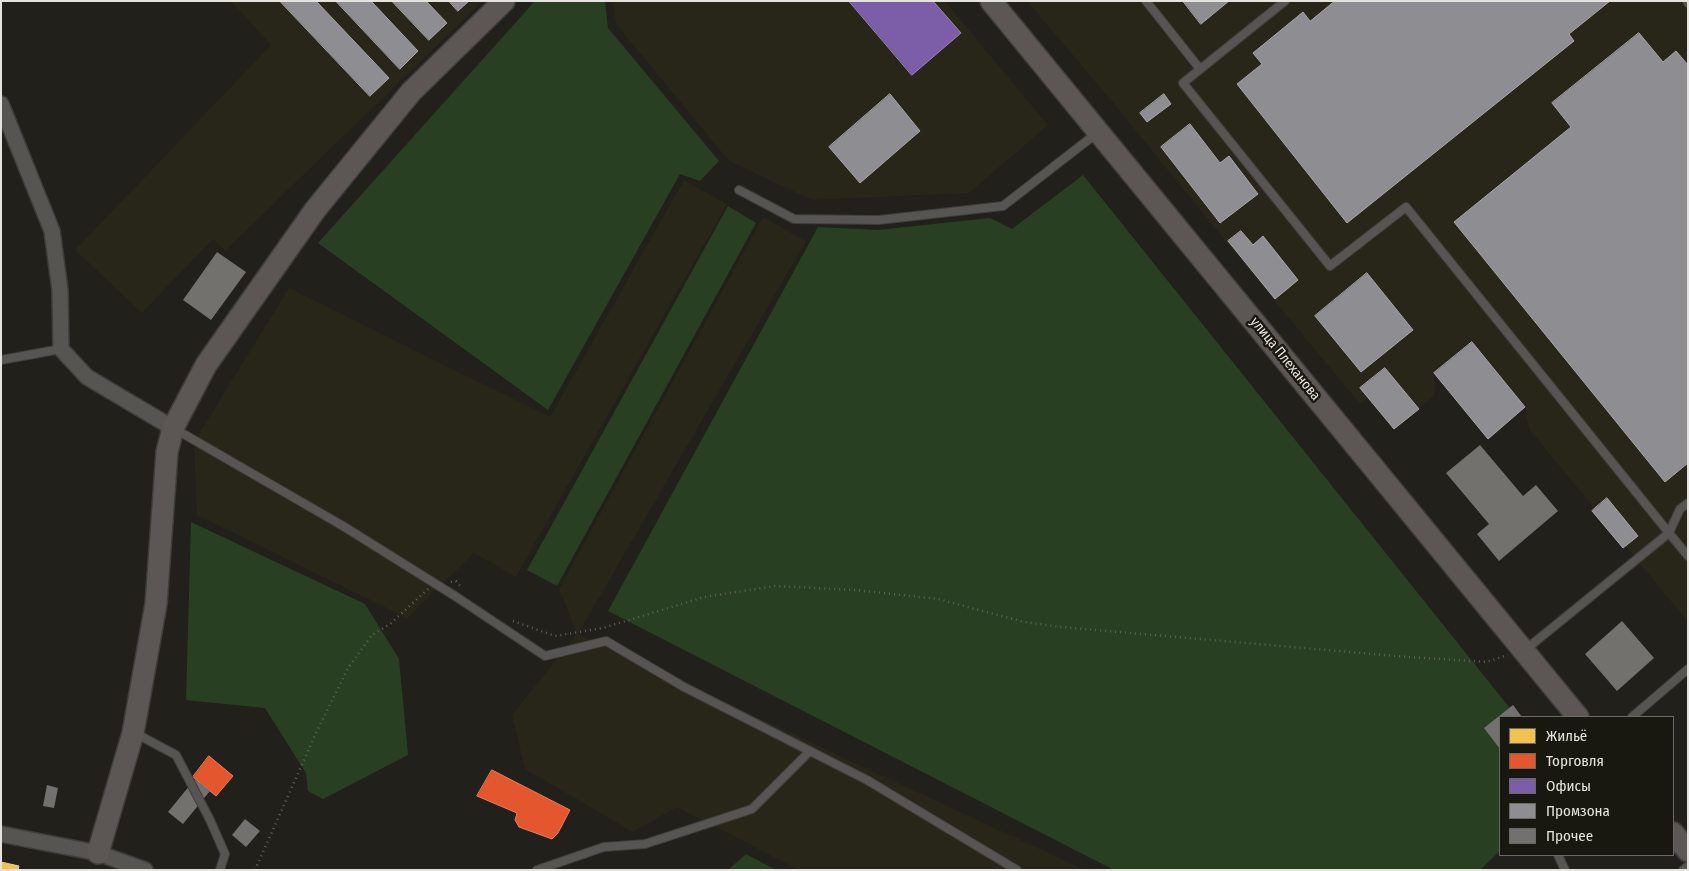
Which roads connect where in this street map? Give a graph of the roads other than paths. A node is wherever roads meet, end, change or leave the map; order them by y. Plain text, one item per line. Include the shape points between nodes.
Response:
1 (504, 1) edge
2 (991, 1) edge
3 (1146, 1) edge
4 (1285, 1) edge
5 (1200, 69) junction
6 (1, 104) edge
7 (1098, 132) junction
8 (740, 190) dead end
9 (60, 349) junction
10 (1, 360) edge
11 (173, 428) junction
12 (1688, 503) edge
13 (1668, 533) junction
14 (1688, 556) edge
15 (1524, 651) junction
16 (1688, 669) edge
17 (1577, 716) edge
18 (1633, 716) edge
19 (133, 732) junction
20 (810, 751) junction
21 (1674, 833) edge
22 (1, 834) edge
23 (1688, 851) edge
24 (98, 853) junction
25 (1558, 856) edge
26 (1688, 866) edge
27 (145, 870) edge
28 (220, 870) edge
29 (537, 870) edge
30 (1017, 870) edge
31 (1565, 870) edge
32 (1683, 870) edge

1 - 11 street via 411,92 315,210 206,365
2 - 7 street, улица Плеханова
3 - 5 lane
4 - 5 lane
5 - 13 lane via 1183,83 1330,266 1406,207
6 - 9 street via 52,231 60,290
7 - 8 lane via 1003,206 879,220 794,219
7 - 15 street, улица Плеханова
9 - 10 lane
9 - 11 street via 87,377
11 - 19 street via 167,452 156,604
11 - 20 lane via 343,526 545,656 606,642 684,687
12 - 13 lane via 1680,510
13 - 14 lane
13 - 15 lane
15 - 17 street, улица Плеханова
16 - 18 lane
19 - 24 street
19 - 28 lane via 176,755 225,854
20 - 29 lane via 752,809 645,844 604,847
20 - 30 lane via 867,780
21 - 23 street
22 - 24 street
24 - 27 street
25 - 31 lane
26 - 32 lane

